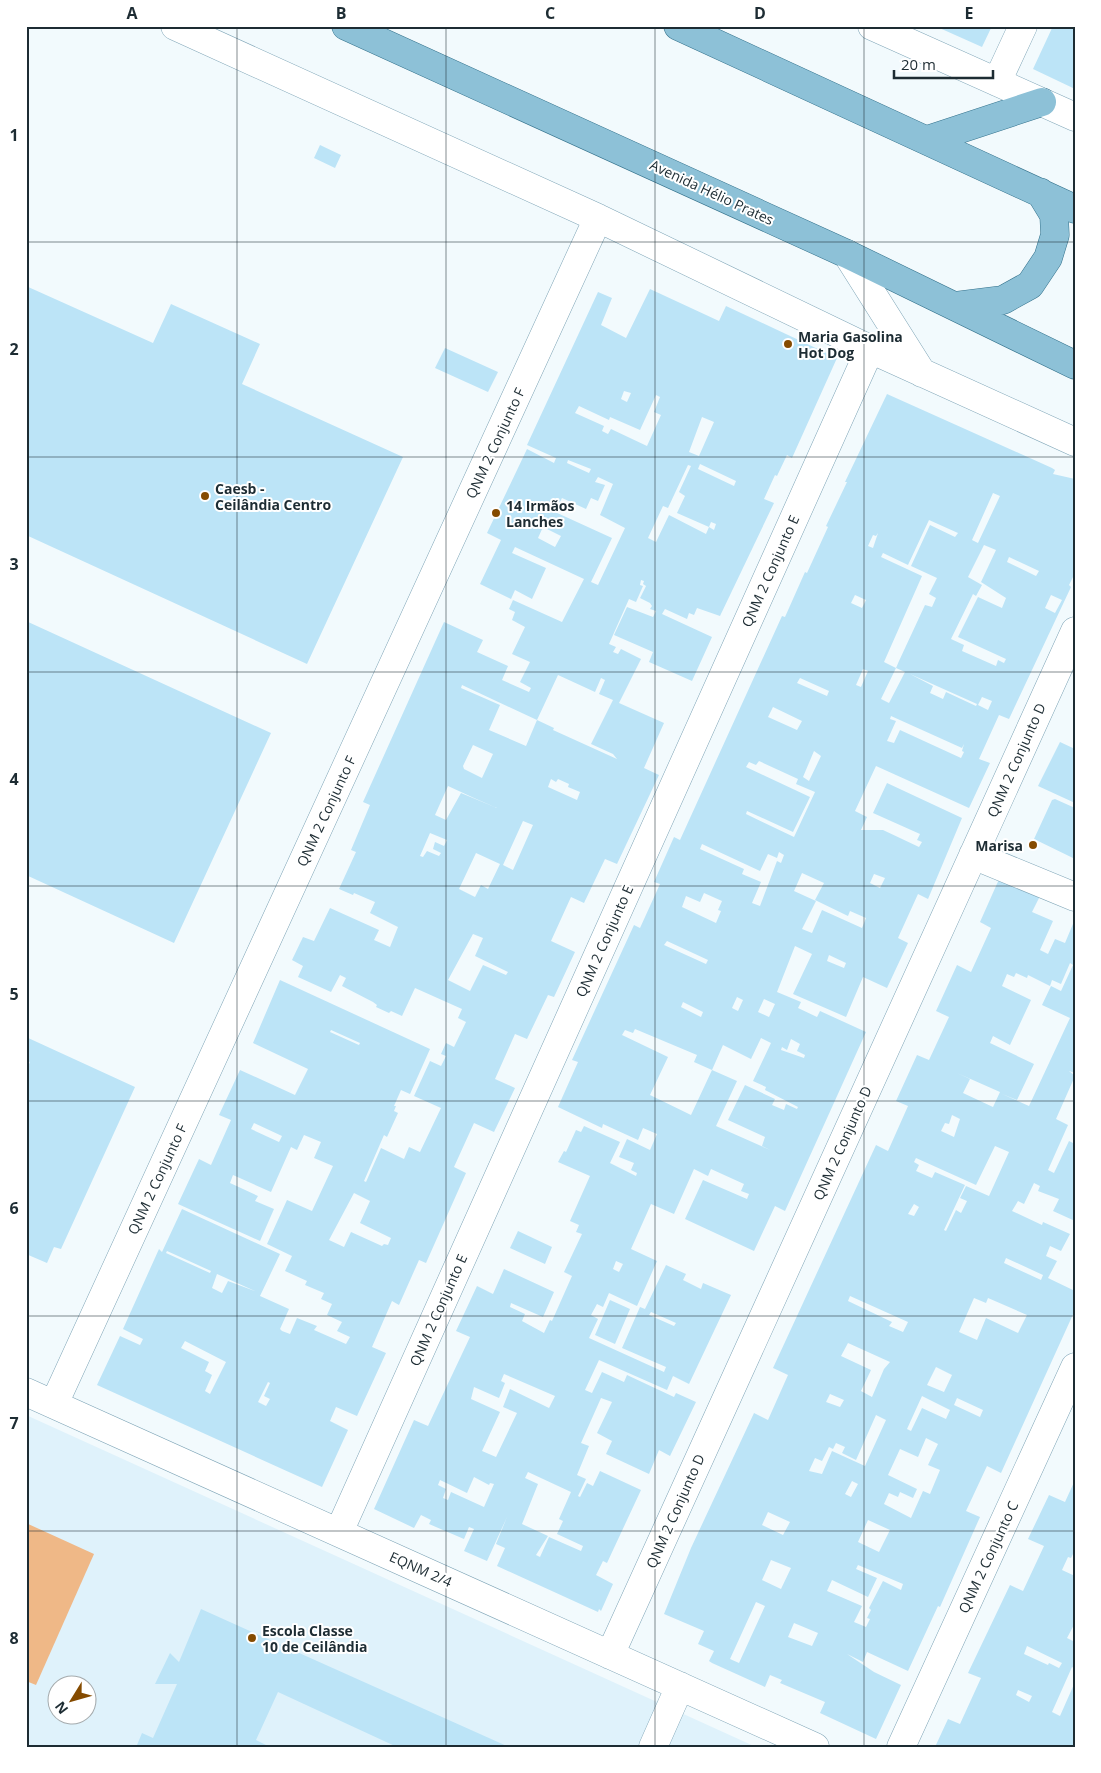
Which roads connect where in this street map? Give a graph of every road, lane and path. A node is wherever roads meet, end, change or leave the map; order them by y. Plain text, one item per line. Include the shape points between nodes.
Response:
1 (175, 26) edge
2 (346, 26) edge
3 (678, 26) edge
4 (872, 26) edge
5 (1023, 26) edge
6 (997, 82) junction
7 (1042, 102) junction
8 (1075, 117) edge
9 (926, 140) junction
10 (1040, 192) junction
11 (1075, 209) edge
12 (598, 218) junction
13 (847, 254) junction
14 (954, 306) junction
15 (870, 349) junction
16 (1075, 365) edge
17 (922, 373) junction
18 (1075, 442) edge
19 (1075, 631) edge
20 (973, 855) junction
21 (1075, 897) edge
22 (1075, 1367) edge
23 (26, 1392) edge
24 (54, 1404) junction
25 (339, 1532) junction
26 (610, 1654) junction
27 (680, 1686) junction
28 (653, 1747) edge
29 (815, 1747) edge
30 (901, 1747) edge

1 - 12 street
2 - 13 main road, Avenida Hélio Prates
3 - 9 main road
4 - 6 street
5 - 6 street
6 - 7 street
7 - 8 street
7 - 9 main road
9 - 10 main road
10 - 11 main road
10 - 14 main road via 1054,215 1054,235 1048,258 1030,285 1003,300
12 - 15 street
12 - 24 street, QNM 2 Conjunto F
13 - 14 main road, Avenida Hélio Prates
13 - 17 street
14 - 16 main road, Avenida Hélio Prates
15 - 17 street
15 - 25 street, QNM 2 Conjunto E
17 - 18 street
19 - 20 street, QNM 2 Conjunto D
20 - 21 street
20 - 26 street, QNM 2 Conjunto D
22 - 30 street, QNM 2 Conjunto C
23 - 24 street, EQNM 2/4
24 - 25 street, EQNM 2/4
25 - 26 street, EQNM 2/4
26 - 27 street, EQNM 2/4
27 - 28 street
27 - 29 street, EQNM 2/4

